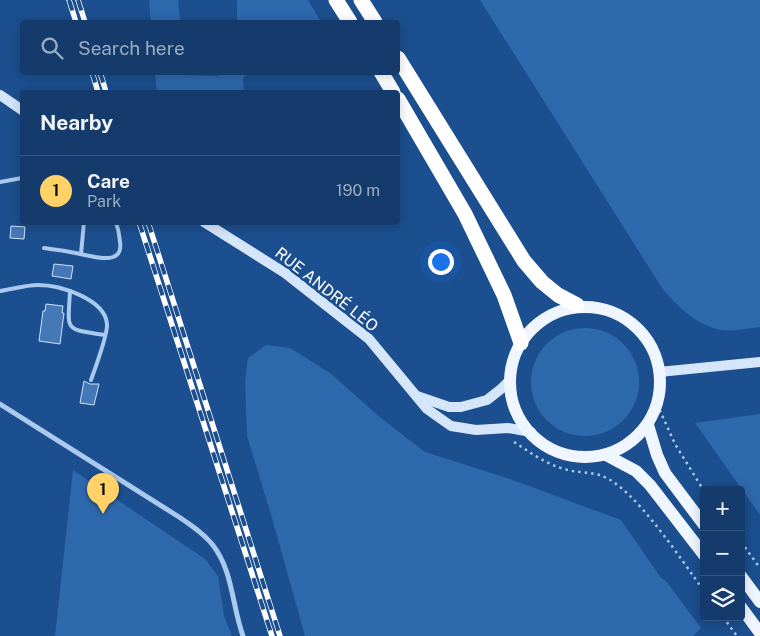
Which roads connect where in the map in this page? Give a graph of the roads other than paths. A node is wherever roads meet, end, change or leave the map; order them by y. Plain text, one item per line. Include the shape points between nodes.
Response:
1 (336, 0) edge
2 (361, 0) edge
3 (349, 20) edge
4 (375, 20) edge
5 (400, 61) edge
6 (383, 75) edge
7 (393, 90) edge
8 (0, 95) edge
9 (400, 102) edge
10 (20, 109) edge
11 (20, 178) edge
12 (0, 182) edge
13 (84, 225) edge
14 (117, 225) edge
15 (209, 225) edge
16 (44, 248) dead end
17 (81, 254) junction
18 (70, 290) junction
19 (0, 291) edge
20 (578, 305) junction
21 (104, 336) junction
22 (521, 343) junction
23 (760, 362) edge
24 (659, 372) junction
25 (92, 380) dead end
26 (510, 380) junction
27 (417, 396) junction
28 (0, 404) edge
29 (648, 424) junction
30 (531, 432) junction
31 (606, 455) junction
32 (700, 520) edge
33 (700, 550) edge
34 (745, 581) edge
35 (760, 602) edge
36 (745, 612) edge
37 (760, 633) edge
38 (243, 636) edge

1 - 3 highway
2 - 4 highway
5 - 20 highway via 524,261 542,282
6 - 7 highway
8 - 10 street
9 - 22 highway via 465,214 504,295
11 - 12 lane
13 - 17 lane
14 - 17 lane via 121,246 117,253 102,259
15 - 27 street, RUE ANDRÉ LÉO via 285,273 369,339
16 - 17 lane
18 - 19 lane via 38,285
18 - 21 lane via 105,315 107,326
18 - 21 lane via 71,328
20 - 22 main road via 546,318
20 - 24 main road via 594,306 618,314 639,329
21 - 25 lane
22 - 26 main road
23 - 24 street
24 - 29 main road via 657,404
26 - 27 street, RUE ANDRÉ LÉO via 487,400 461,407 449,408
26 - 30 main road via 518,415
27 - 30 street, RUE ANDRÉ LÉO via 427,410 451,426
28 - 38 street via 179,517 205,537 224,563
29 - 31 main road via 634,438
29 - 32 main road via 665,473
30 - 31 main road via 542,445 564,457
31 - 33 main road via 636,471 650,485
34 - 35 main road
36 - 37 main road

